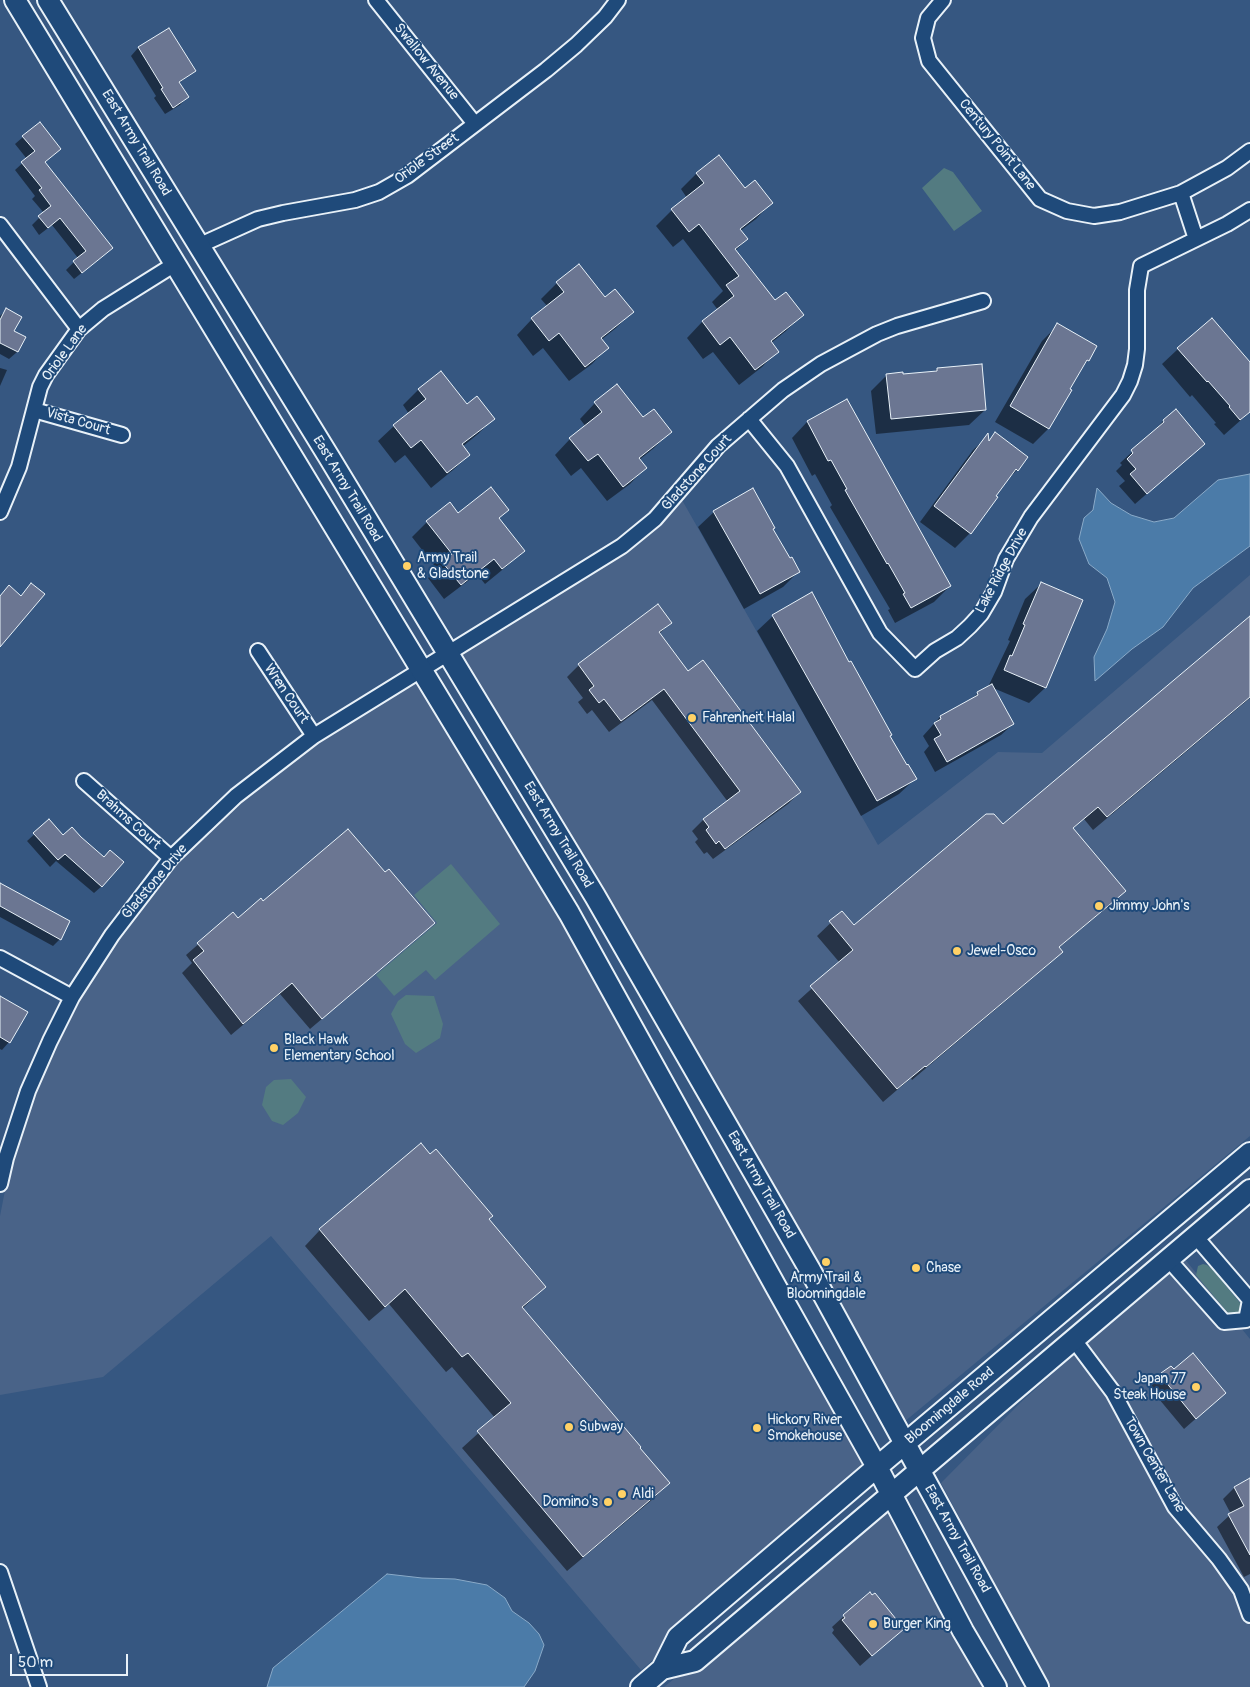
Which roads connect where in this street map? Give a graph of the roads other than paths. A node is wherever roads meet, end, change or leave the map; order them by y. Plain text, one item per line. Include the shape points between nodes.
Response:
1 (15, 0) edge
2 (48, 0) edge
3 (376, 0) edge
4 (618, 0) edge
5 (944, 0) edge
6 (475, 124) junction
7 (1250, 151) edge
8 (1181, 193) junction
9 (1250, 210) edge
10 (0, 225) edge
11 (1196, 240) junction
12 (198, 246) junction
13 (174, 264) junction
14 (983, 301) dead end
15 (79, 329) junction
16 (34, 410) junction
17 (748, 419) junction
18 (122, 435) dead end
19 (0, 512) edge
20 (258, 652) dead end
21 (447, 653) junction
22 (422, 669) junction
23 (314, 736) junction
24 (84, 781) dead end
25 (171, 858) junction
26 (0, 958) edge
27 (72, 997) junction
28 (1250, 1153) edge
29 (3, 1157) edge
30 (0, 1184) edge
31 (1250, 1190) edge
32 (1196, 1237) junction
33 (1168, 1260) junction
34 (1248, 1323) edge
35 (1074, 1340) junction
36 (905, 1443) junction
37 (877, 1467) junction
38 (919, 1470) junction
39 (891, 1494) junction
40 (0, 1572) edge
41 (3, 1592) edge
42 (1250, 1615) edge
43 (662, 1669) junction
44 (39, 1687) edge
45 (641, 1687) edge
46 (996, 1687) edge
47 (1038, 1687) edge

1 - 13 main road
2 - 12 main road, East Army Trail Road
3 - 6 street, Swallow Avenue
4 - 6 street, Oriole Street via 576,45
5 - 8 street, Century Point Lane via 928,18 923,38 929,61 1040,199 1067,211 1094,216 1120,212
6 - 12 street, Oriole Street via 407,176 379,192 355,200 258,219
7 - 8 street, Century Point Lane via 1227,168
8 - 11 street
9 - 11 street
10 - 15 street
11 - 17 street, Lake Ridge Drive via 1141,266 1137,290 1135,365 1123,395 1031,517 1006,559 994,592 981,614 957,638 935,651 915,669 880,634 787,466
12 - 21 main road, East Army Trail Road
13 - 15 street, Oriole Lane via 103,309
13 - 22 main road
14 - 17 street, Gladstone Court via 897,326 854,346 790,385
15 - 16 street, Oriole Lane via 46,375
16 - 18 street, Vista Court
16 - 19 street, Oriole Lane via 19,467
17 - 21 street, Gladstone Court via 718,446 644,529 622,546
20 - 23 street, Wren Court
21 - 22 street, Gladstone Court
21 - 36 main road, East Army Trail Road via 595,896 802,1256
22 - 23 street, Gladstone Drive
22 - 37 main road via 569,913
23 - 25 street, Gladstone Drive via 236,796
24 - 25 street, Brahms Court
25 - 27 street, Gladstone Drive via 112,935
26 - 27 street
27 - 29 street, Gladstone Drive via 28,1091
28 - 36 main road, Bloomingdale Road
29 - 30 street, Gladstone Drive
31 - 32 main road, Bloomingdale Road
32 - 33 main road, Bloomingdale Road
32 - 34 street via 1250,1300
33 - 34 street via 1224,1322
33 - 35 main road, Bloomingdale Road
35 - 38 main road, Bloomingdale Road
35 - 42 street, Town Center Lane via 1113,1392 1175,1507 1220,1559 1241,1590
36 - 37 main road, Bloomingdale Road
36 - 38 main road, East Army Trail Road
37 - 39 main road
37 - 43 main road, Bloomingdale Road via 678,1637
38 - 39 main road, Bloomingdale Road
38 - 47 main road, East Army Trail Road
39 - 43 main road, Bloomingdale Road via 695,1661
39 - 46 main road
40 - 41 street
41 - 44 street
43 - 45 main road, Bloomingdale Road

